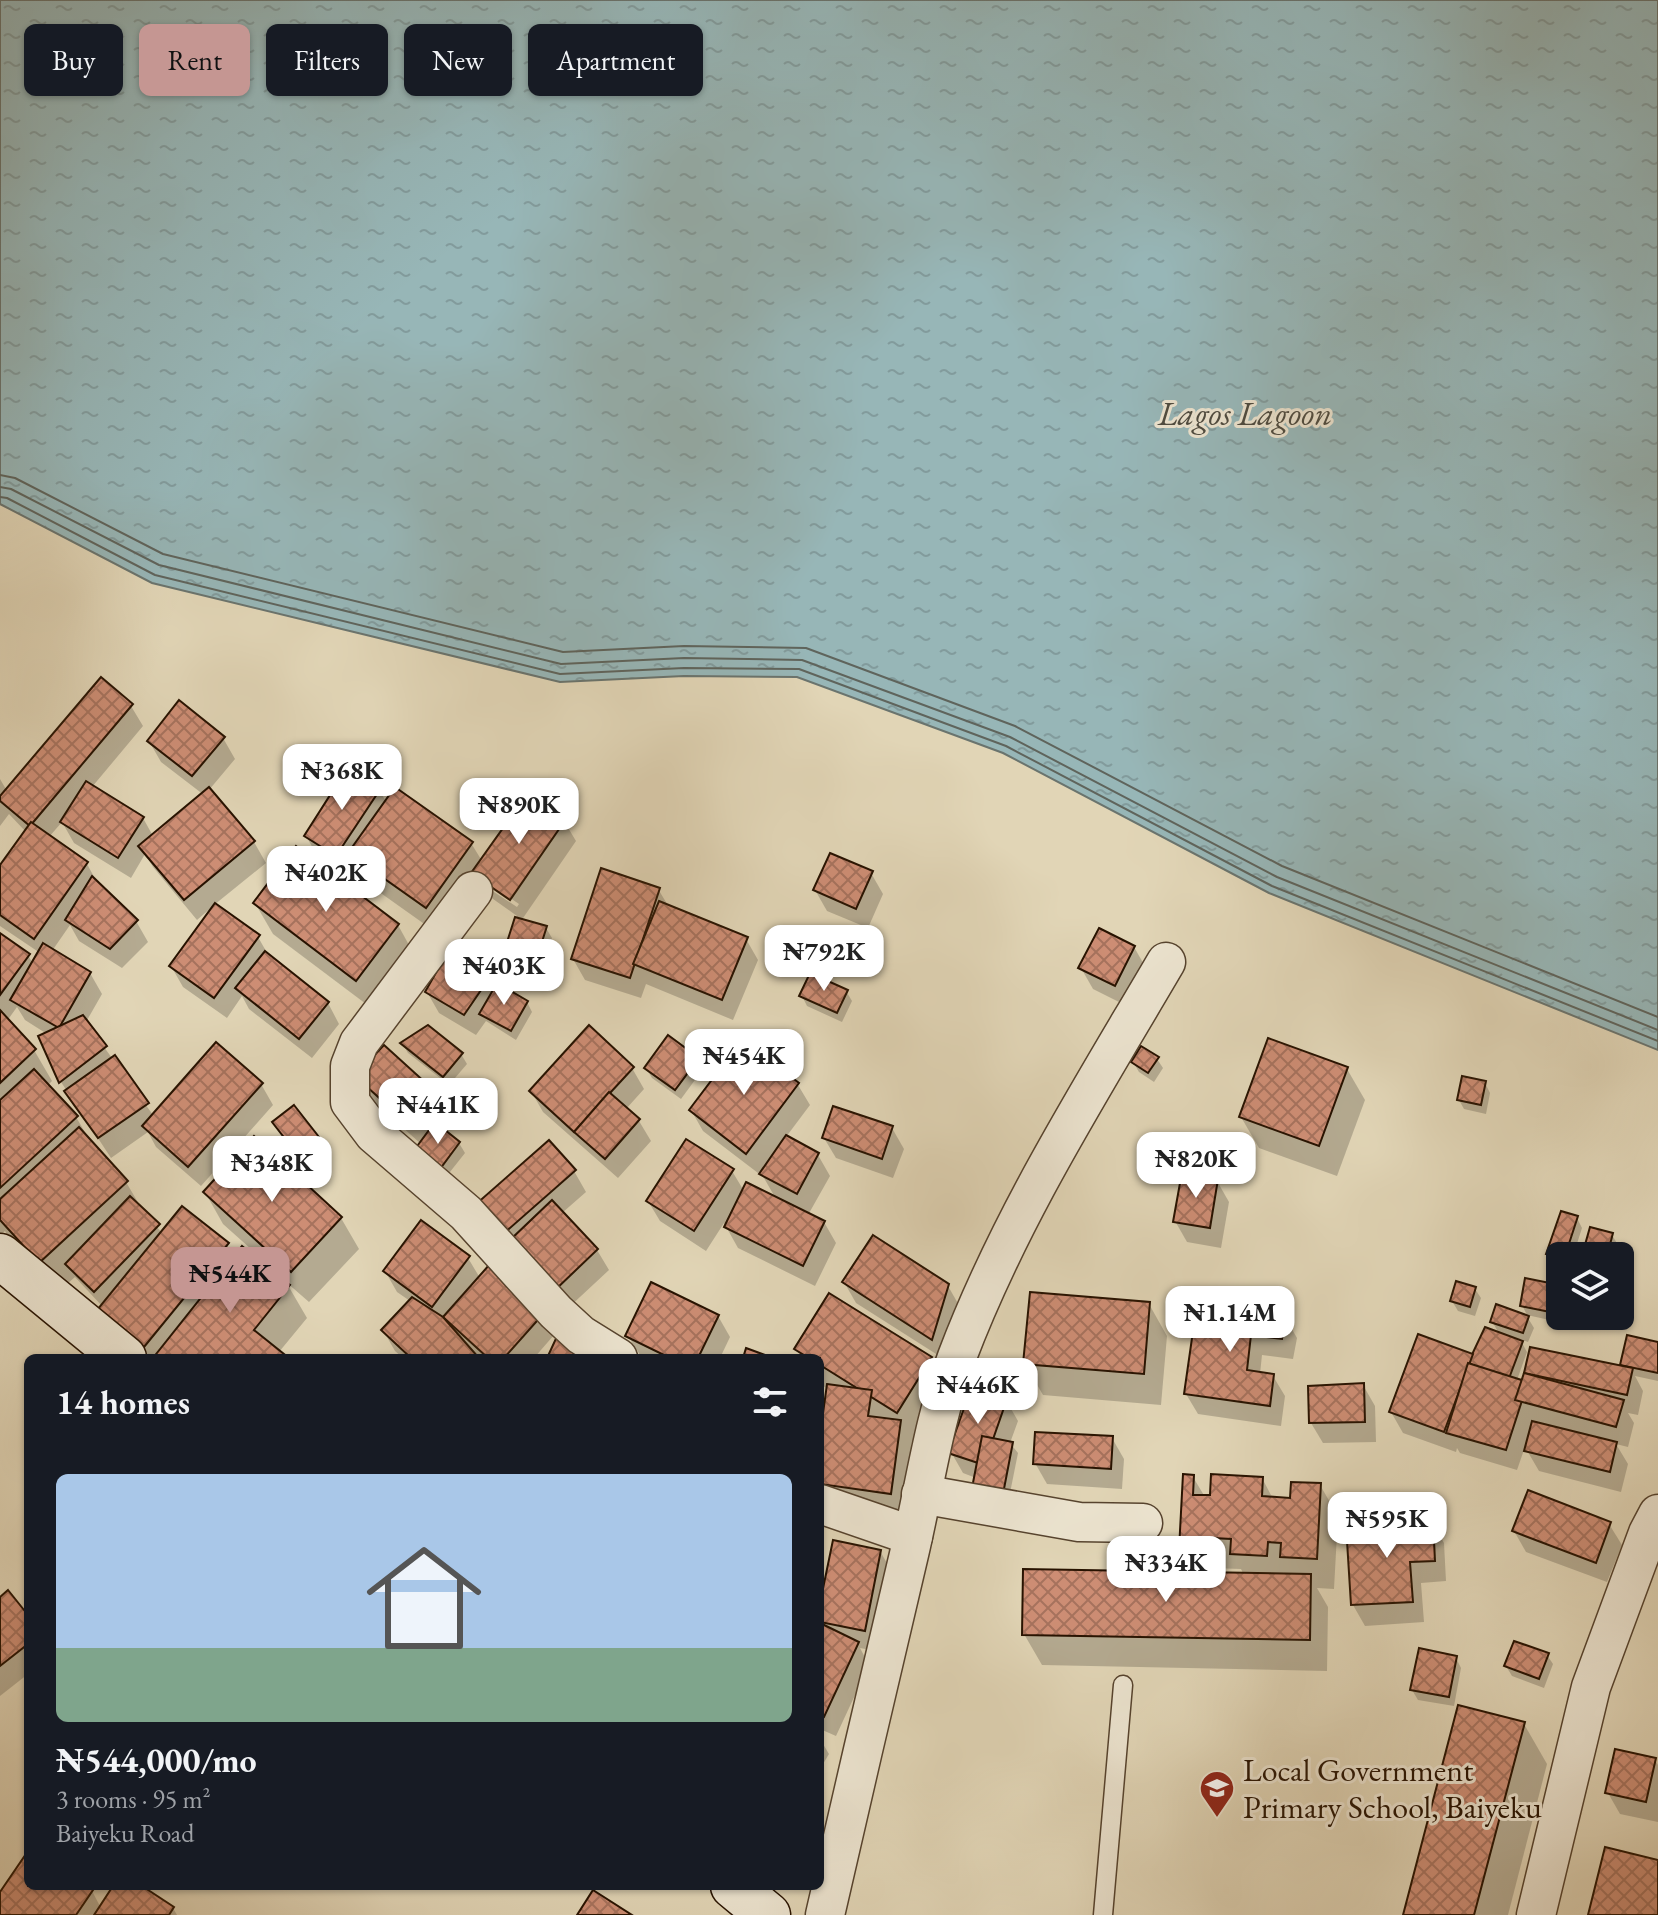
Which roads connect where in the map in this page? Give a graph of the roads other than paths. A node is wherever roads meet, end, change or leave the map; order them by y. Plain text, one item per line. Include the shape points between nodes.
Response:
1 (473, 891) dead end
2 (1166, 962) dead end
3 (0, 1256) edge
4 (119, 1354) edge
5 (612, 1354) edge
6 (921, 1494) junction
7 (824, 1505) edge
8 (1658, 1514) edge
9 (1143, 1523) dead end
10 (913, 1536) junction
11 (1123, 1685) dead end
12 (738, 1890) edge
13 (768, 1915) edge
14 (825, 1915) edge
15 (1103, 1915) edge
16 (1536, 1915) edge

1 - 5 street via 359,1043 350,1066 350,1102 374,1134 466,1213 556,1312
2 - 6 street via 1004,1248 957,1358
3 - 4 main road
6 - 9 street via 1079,1522
6 - 10 street
7 - 10 street
8 - 16 street via 1591,1687
10 - 14 street
11 - 15 lane
12 - 13 main road

